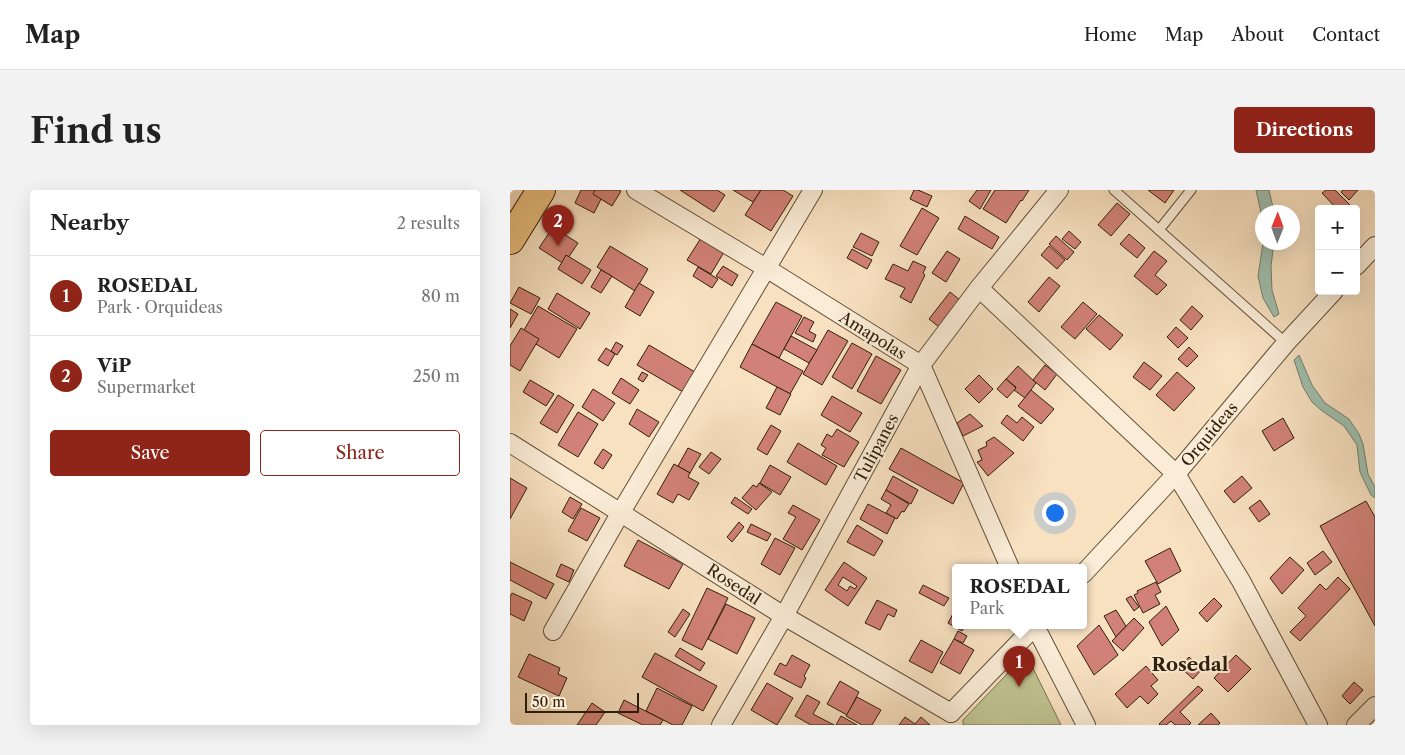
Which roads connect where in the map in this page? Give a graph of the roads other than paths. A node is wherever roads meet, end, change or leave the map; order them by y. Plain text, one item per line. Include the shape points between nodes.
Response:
1 (541, 190) edge
2 (636, 190) edge
3 (813, 190) edge
4 (1058, 190) edge
5 (1114, 190) edge
6 (1191, 190) edge
7 (517, 212) edge
8 (1159, 230) junction
9 (510, 240) edge
10 (1375, 246) edge
11 (1360, 262) edge
12 (766, 268) junction
13 (979, 288) junction
14 (1330, 295) edge
15 (1286, 343) junction
16 (921, 365) junction
17 (510, 443) edge
18 (1176, 474) junction
19 (620, 512) junction
20 (1008, 564) edge
21 (1087, 570) edge
22 (784, 616) junction
23 (1032, 629) edge
24 (1037, 629) edge
25 (553, 631) dead end
26 (1375, 706) edge
27 (949, 719) edge
28 (721, 725) edge
29 (1086, 725) edge
30 (1318, 725) edge
31 (1356, 725) edge

1 - 7 main road
2 - 12 street, Amapolas
3 - 12 street
4 - 13 street, Tulipanes
5 - 8 lane
6 - 8 lane
7 - 9 main road
8 - 15 lane
10 - 11 street
12 - 16 street, Amapolas
12 - 19 street
13 - 16 street, Tulipanes
13 - 18 street
14 - 15 street, Orquideas
15 - 18 street, Orquideas
16 - 20 street, Amapolas
16 - 22 street, Tulipanes
17 - 19 street, Rosedal
18 - 21 street, Orquideas
18 - 30 street via 1241,581
19 - 22 street, Rosedal
19 - 25 street
22 - 27 street, Rosedal
22 - 28 street, Tulipanes
23 - 27 street
24 - 29 street
26 - 31 street

